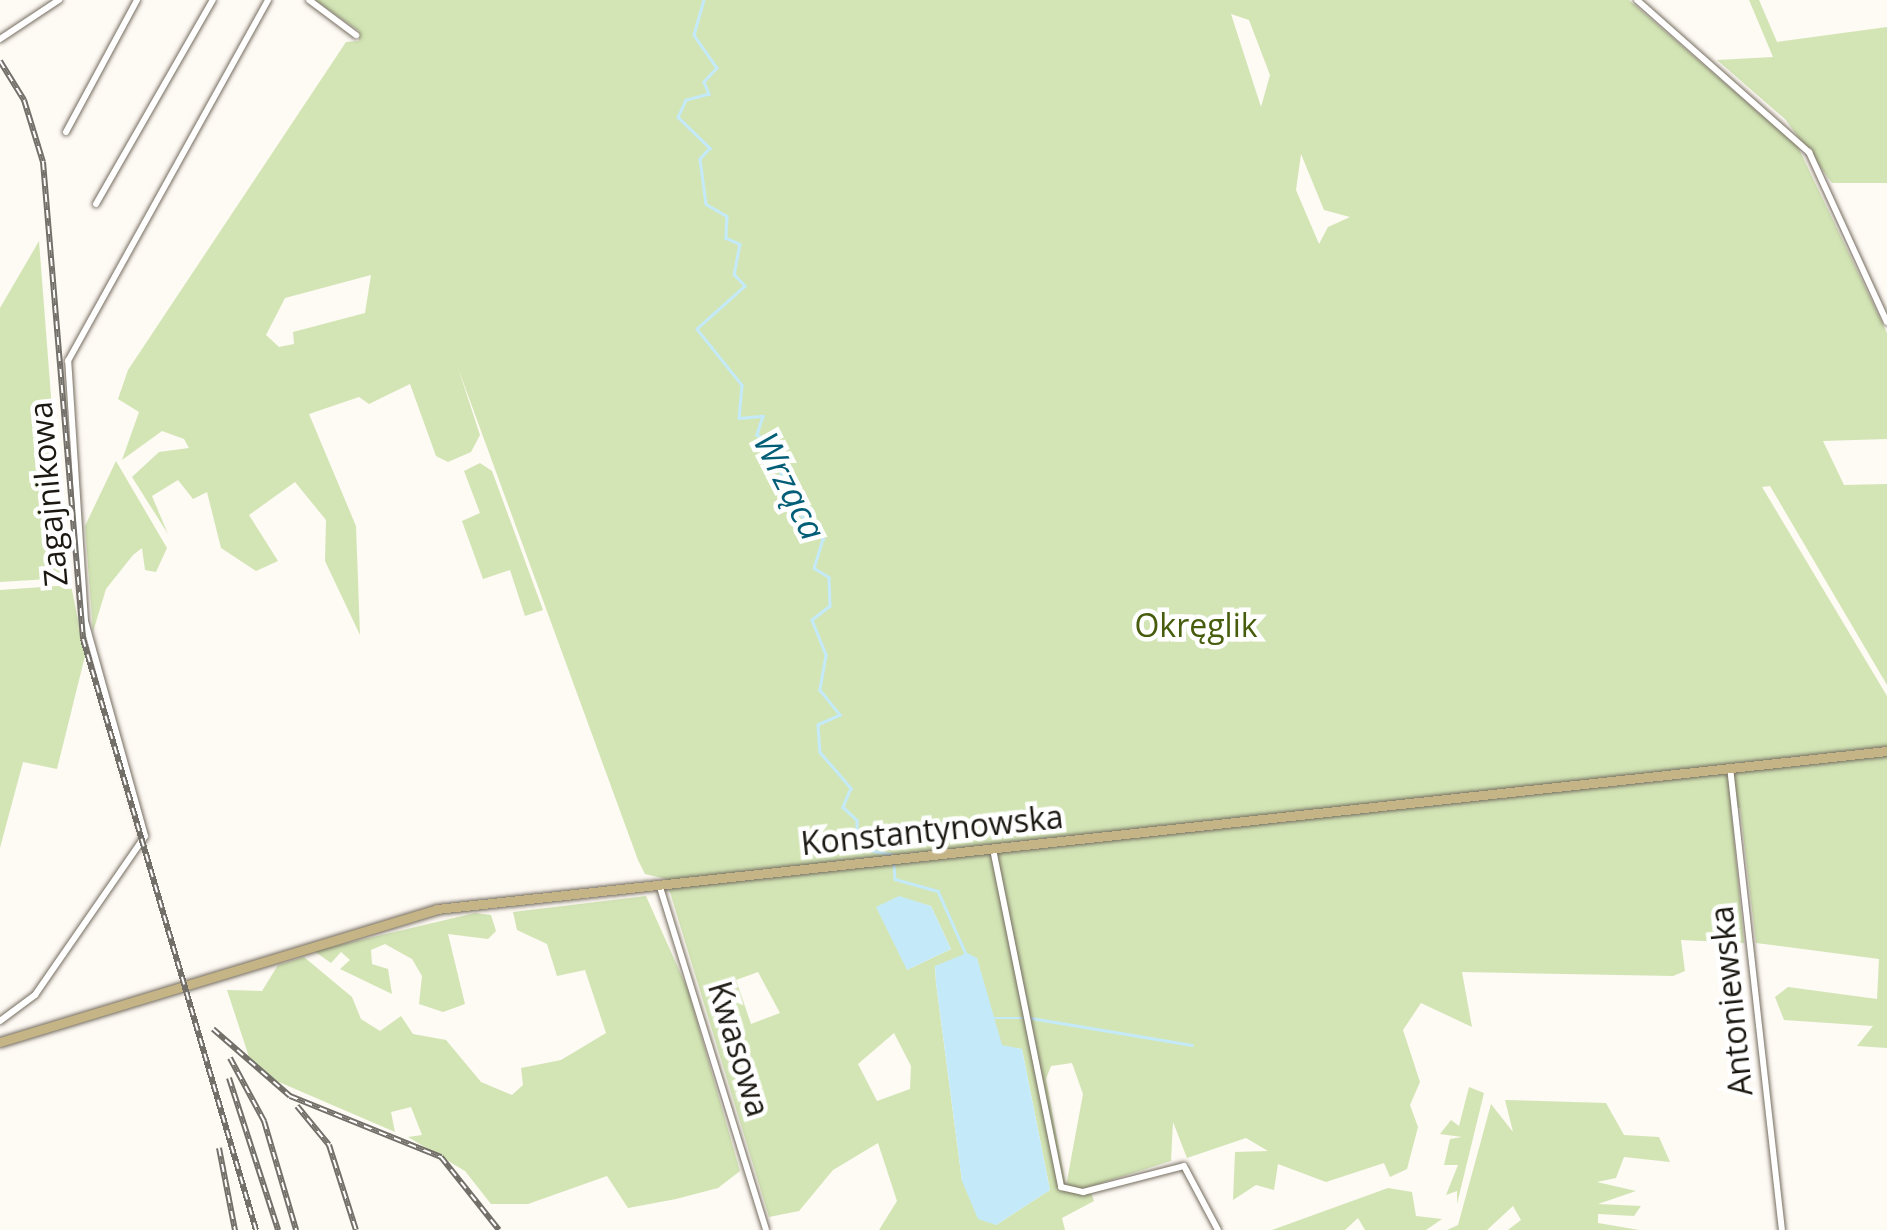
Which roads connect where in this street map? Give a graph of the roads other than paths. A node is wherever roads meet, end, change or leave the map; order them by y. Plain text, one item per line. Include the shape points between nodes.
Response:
1 (59, 0) edge
2 (137, 0) edge
3 (213, 0) edge
4 (268, 0) edge
5 (309, 0) edge
6 (1636, 0) edge
7 (356, 34) dead end
8 (0, 39) edge
9 (66, 132) dead end
10 (96, 204) dead end
11 (1887, 322) edge
12 (1887, 750) edge
13 (1730, 767) junction
14 (993, 849) junction
15 (659, 884) junction
16 (0, 1022) edge
17 (0, 1042) edge
18 (766, 1230) edge
19 (1218, 1230) edge
20 (1782, 1230) edge

1 - 8 street
2 - 9 street
3 - 10 street
4 - 16 street, Zagajnikowa via 95,302 65,375 85,622 144,830 140,846 34,994
5 - 7 street
6 - 11 street via 1809,152
12 - 13 main road, Konstantynowska
13 - 14 main road, Konstantynowska
13 - 20 street, Antoniewska
14 - 15 main road, Konstantynowska
14 - 19 street via 1060,1188 1083,1192 1184,1166
15 - 17 main road, Konstantynowska via 408,915
15 - 18 street, Kwasowa

